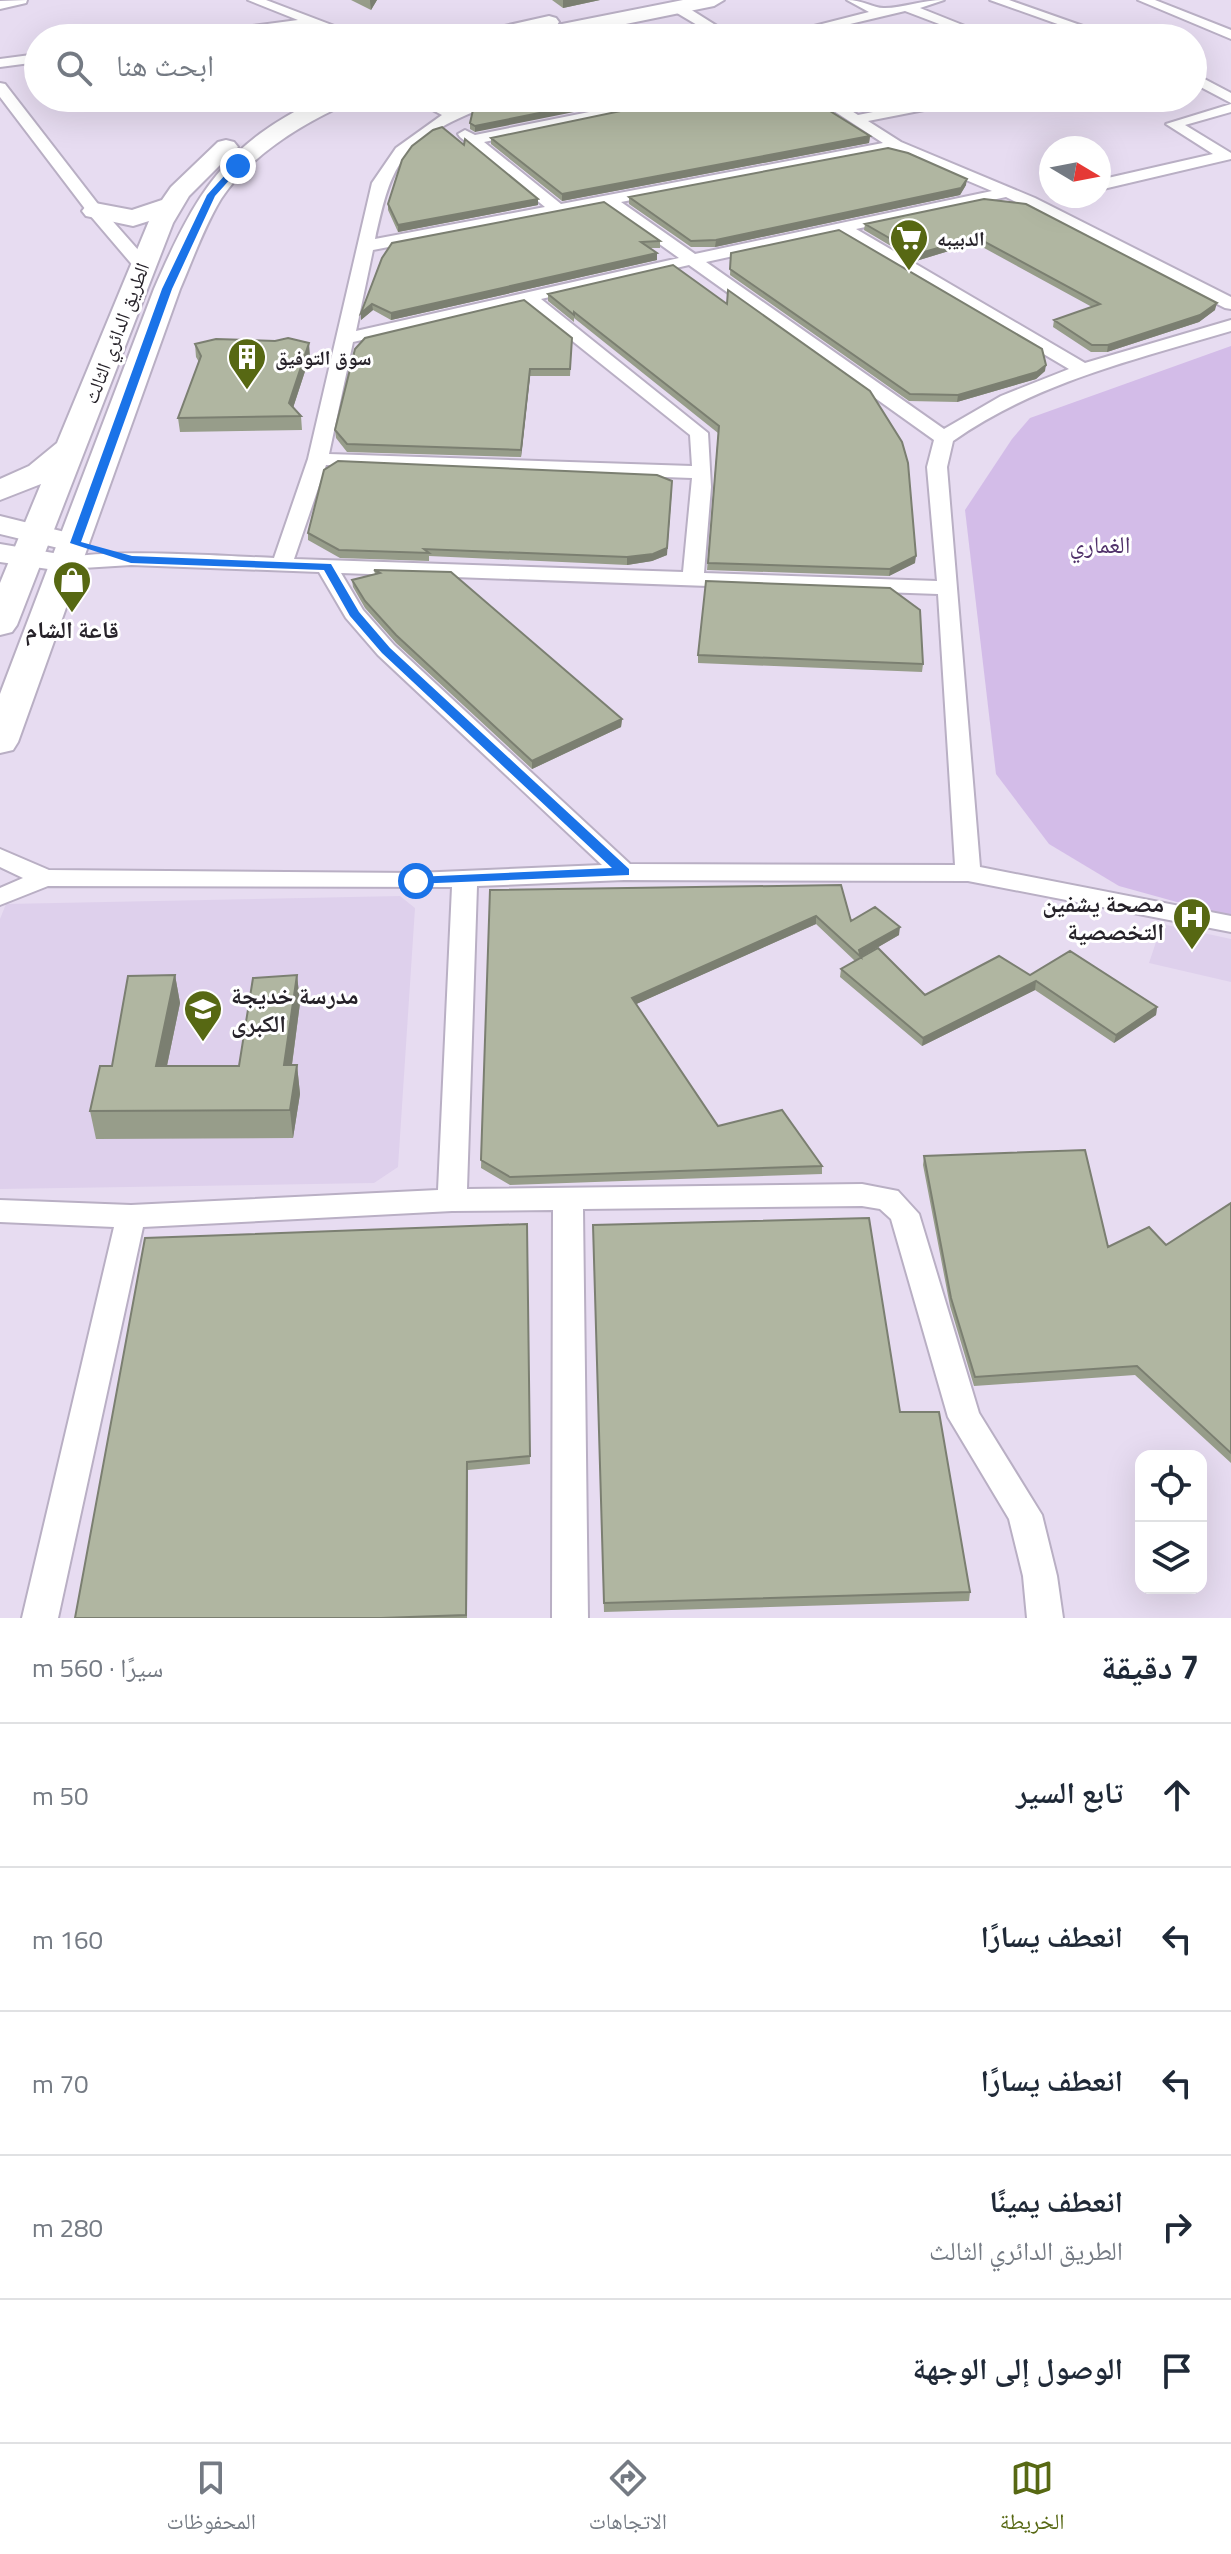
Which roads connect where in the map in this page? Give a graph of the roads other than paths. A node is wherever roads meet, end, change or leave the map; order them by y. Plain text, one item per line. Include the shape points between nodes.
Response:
1 (21, 0) edge
2 (254, 0) edge
3 (714, 0) edge
4 (853, 0) edge
5 (938, 0) edge
6 (996, 0) edge
7 (1155, 1) edge
8 (669, 4) edge
9 (0, 5) edge
10 (908, 8) junction
11 (883, 14) junction
12 (315, 22) junction
13 (300, 24) edge
14 (320, 24) edge
15 (558, 24) edge
16 (585, 24) edge
17 (704, 24) edge
18 (838, 24) edge
19 (951, 24) edge
20 (1068, 24) edge
21 (1206, 24) edge
22 (1207, 24) edge
23 (1231, 35) edge
24 (24, 60) edge
25 (0, 63) edge
26 (1207, 86) edge
27 (0, 87) edge
28 (1231, 99) edge
29 (1231, 108) edge
30 (282, 112) edge
31 (316, 112) edge
32 (443, 112) edge
33 (462, 112) edge
34 (611, 112) edge
35 (841, 112) edge
36 (894, 112) edge
37 (450, 116) junction
38 (853, 120) junction
39 (472, 140) junction
40 (896, 145) junction
41 (1229, 156) edge
42 (1111, 182) edge
43 (1008, 192) junction
44 (607, 199) junction
45 (1039, 199) edge
46 (1029, 201) junction
47 (170, 206) junction
48 (556, 208) junction
49 (95, 211) junction
50 (842, 228) junction
51 (366, 246) junction
52 (690, 260) junction
53 (141, 264) junction
54 (527, 296) junction
55 (1231, 304) edge
56 (1231, 325) edge
57 (347, 338) junction
58 (1085, 371) junction
59 (944, 438) junction
60 (73, 445) junction
61 (318, 459) junction
62 (701, 472) junction
63 (0, 491) edge
64 (0, 525) edge
65 (21, 548) edge
66 (71, 553) junction
67 (282, 565) junction
68 (327, 567) junction
69 (693, 579) junction
70 (948, 588) junction
71 (1, 612) edge
72 (0, 742) edge
73 (0, 857) edge
74 (624, 872) junction
75 (968, 873) junction
76 (45, 878) junction
77 (465, 881) junction
78 (0, 897) edge
79 (1231, 924) edge
80 (568, 1198) junction
81 (452, 1200) junction
82 (0, 1211) edge
83 (131, 1216) junction
84 (40, 1618) edge
85 (570, 1618) edge
86 (1045, 1618) edge

1 - 9 street
2 - 12 street
3 - 8 main road
4 - 11 street
5 - 10 street
6 - 20 street
7 - 21 street
8 - 15 main road
8 - 16 main road
8 - 17 street
10 - 11 street
10 - 19 street
11 - 18 street
12 - 13 street
12 - 14 street
22 - 23 street
24 - 25 street
26 - 28 street
27 - 49 street
29 - 41 street via 1173,124
30 - 47 main road, الطريق الدائري الثالث via 211,159
31 - 66 main road, الطريق الدائري الثالث via 273,137 211,195 167,289
32 - 37 street
33 - 37 street
34 - 39 street
35 - 38 street
36 - 38 street
37 - 39 street
37 - 51 street via 417,135 387,167
38 - 40 street
39 - 48 street
40 - 43 street
40 - 44 street
41 - 42 street
43 - 46 street
43 - 50 street
44 - 48 street
44 - 52 street
45 - 46 street
46 - 55 street
47 - 49 main road via 133,218
47 - 53 main road, الطريق الدائري الثالث
48 - 51 street
49 - 53 street
50 - 52 street
50 - 58 street
51 - 57 street
52 - 54 street
52 - 59 street
53 - 60 main road, الطريق الدائري الثالث
54 - 57 street
54 - 62 street via 699,433
56 - 58 street
57 - 61 street
58 - 59 street via 981,412
59 - 70 street via 937,467
60 - 63 main road via 40,473
60 - 65 main road, الطريق الدائري الثالث
61 - 62 street
61 - 67 street
62 - 69 street
64 - 65 street
65 - 66 street
65 - 71 main road, الطريق الدائري الثالث
66 - 67 street
66 - 72 main road, الطريق الدائري الثالث
67 - 68 street
68 - 69 street
68 - 74 street via 354,613 386,650
69 - 70 street
70 - 75 street
73 - 76 street
74 - 75 street
74 - 77 street
75 - 79 street
76 - 77 street
76 - 78 street
77 - 81 street
80 - 81 street
80 - 85 street
80 - 86 street via 888,1199 904,1214 964,1417 1025,1515
81 - 83 street
82 - 83 street
83 - 84 street

